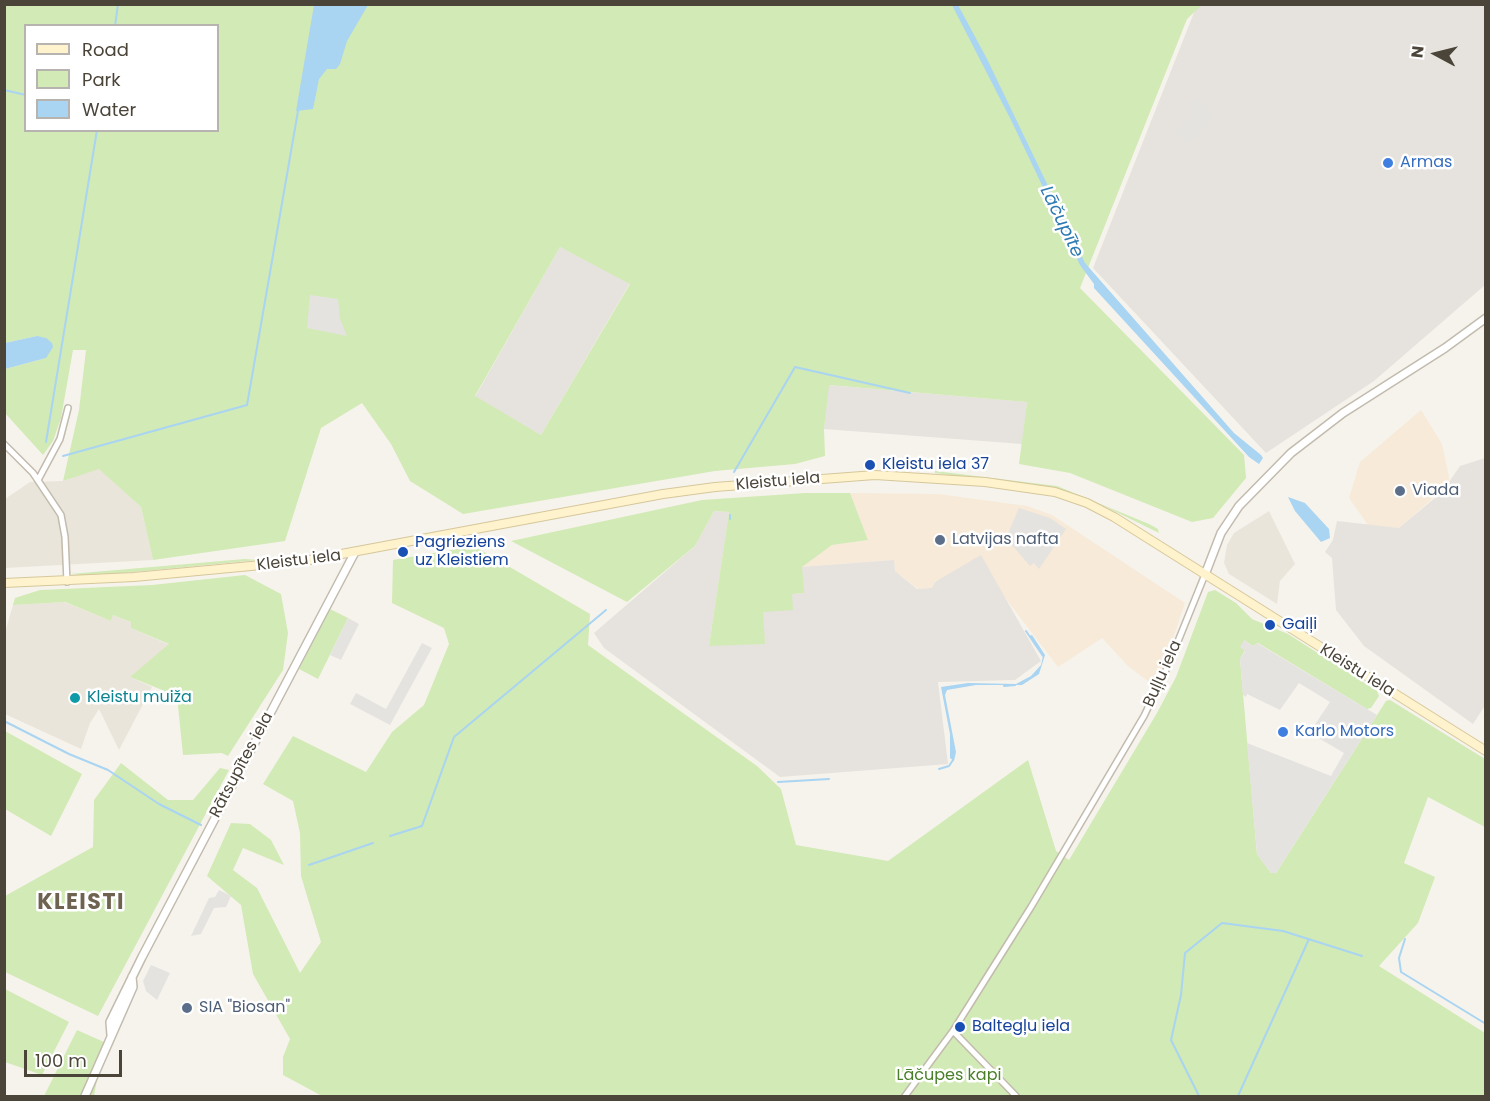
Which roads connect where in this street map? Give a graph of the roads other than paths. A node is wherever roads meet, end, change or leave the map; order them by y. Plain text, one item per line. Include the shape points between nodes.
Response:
1 (1485, 318) edge
2 (68, 408) dead end
3 (4, 444) edge
4 (38, 480) junction
5 (354, 554) junction
6 (1206, 572) junction
7 (67, 582) junction
8 (4, 583) edge
9 (1485, 751) edge
10 (953, 1031) junction
11 (85, 1096) edge
12 (905, 1096) edge
13 (1016, 1096) edge

1 - 6 street, Buļļu iela via 1343,413 1292,453 1239,506 1221,532
2 - 4 street via 60,439
3 - 4 street
4 - 7 street via 61,515
5 - 6 main road, Kleistu iela via 663,494 875,475 986,482 1069,496 1114,517
5 - 7 main road, Kleistu iela
5 - 11 street, Rātsupītes iela via 132,977 110,1022 111,1035
6 - 9 main road, Kleistu iela
6 - 10 street, Buļļu iela via 1144,716
7 - 8 main road, Kleistu iela
10 - 12 street, Buļļu iela
10 - 13 street

